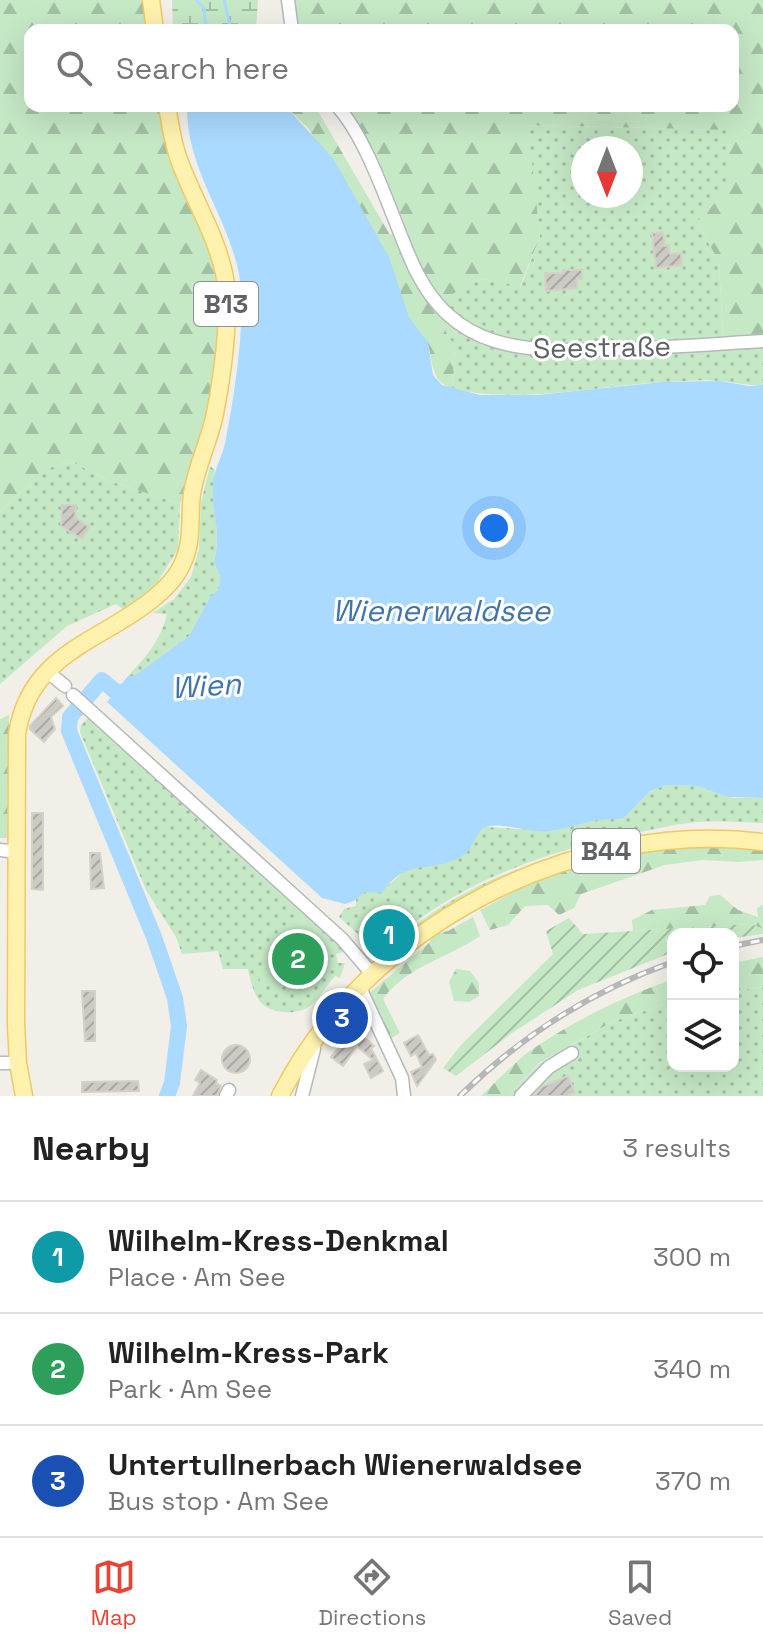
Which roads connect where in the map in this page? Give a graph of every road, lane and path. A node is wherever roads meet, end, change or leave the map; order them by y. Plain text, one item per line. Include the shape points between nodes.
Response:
1 (151, 0) edge
2 (288, 0) edge
3 (154, 24) edge
4 (291, 24) edge
5 (168, 112) edge
6 (342, 112) edge
7 (763, 341) edge
8 (48, 672) junction
9 (763, 842) edge
10 (8, 851) edge
11 (373, 975) junction
12 (360, 988) junction
13 (316, 1040) junction
14 (572, 1053) dead end
15 (0, 1063) edge
16 (18, 1063) junction
17 (24, 1096) edge
18 (280, 1096) edge
19 (302, 1096) edge
20 (404, 1096) edge
21 (521, 1096) edge

1 - 3 main road
2 - 4 street
5 - 8 main road, B13 via 177,153 221,262 226,289 217,401 196,476 186,558 151,601 82,643
6 - 7 street, Seestraße via 425,290 480,336 524,350 558,351
8 - 10 main road, B13 via 21,713
8 - 11 street via 342,939
9 - 11 main road, B44 via 651,843 550,866 461,909
10 - 16 main road, B13
11 - 12 main road, B44
12 - 13 main road, B44
12 - 20 street via 402,1078
13 - 18 main road, B44
13 - 19 street
14 - 21 street via 549,1067
15 - 16 street
16 - 17 main road, B13

